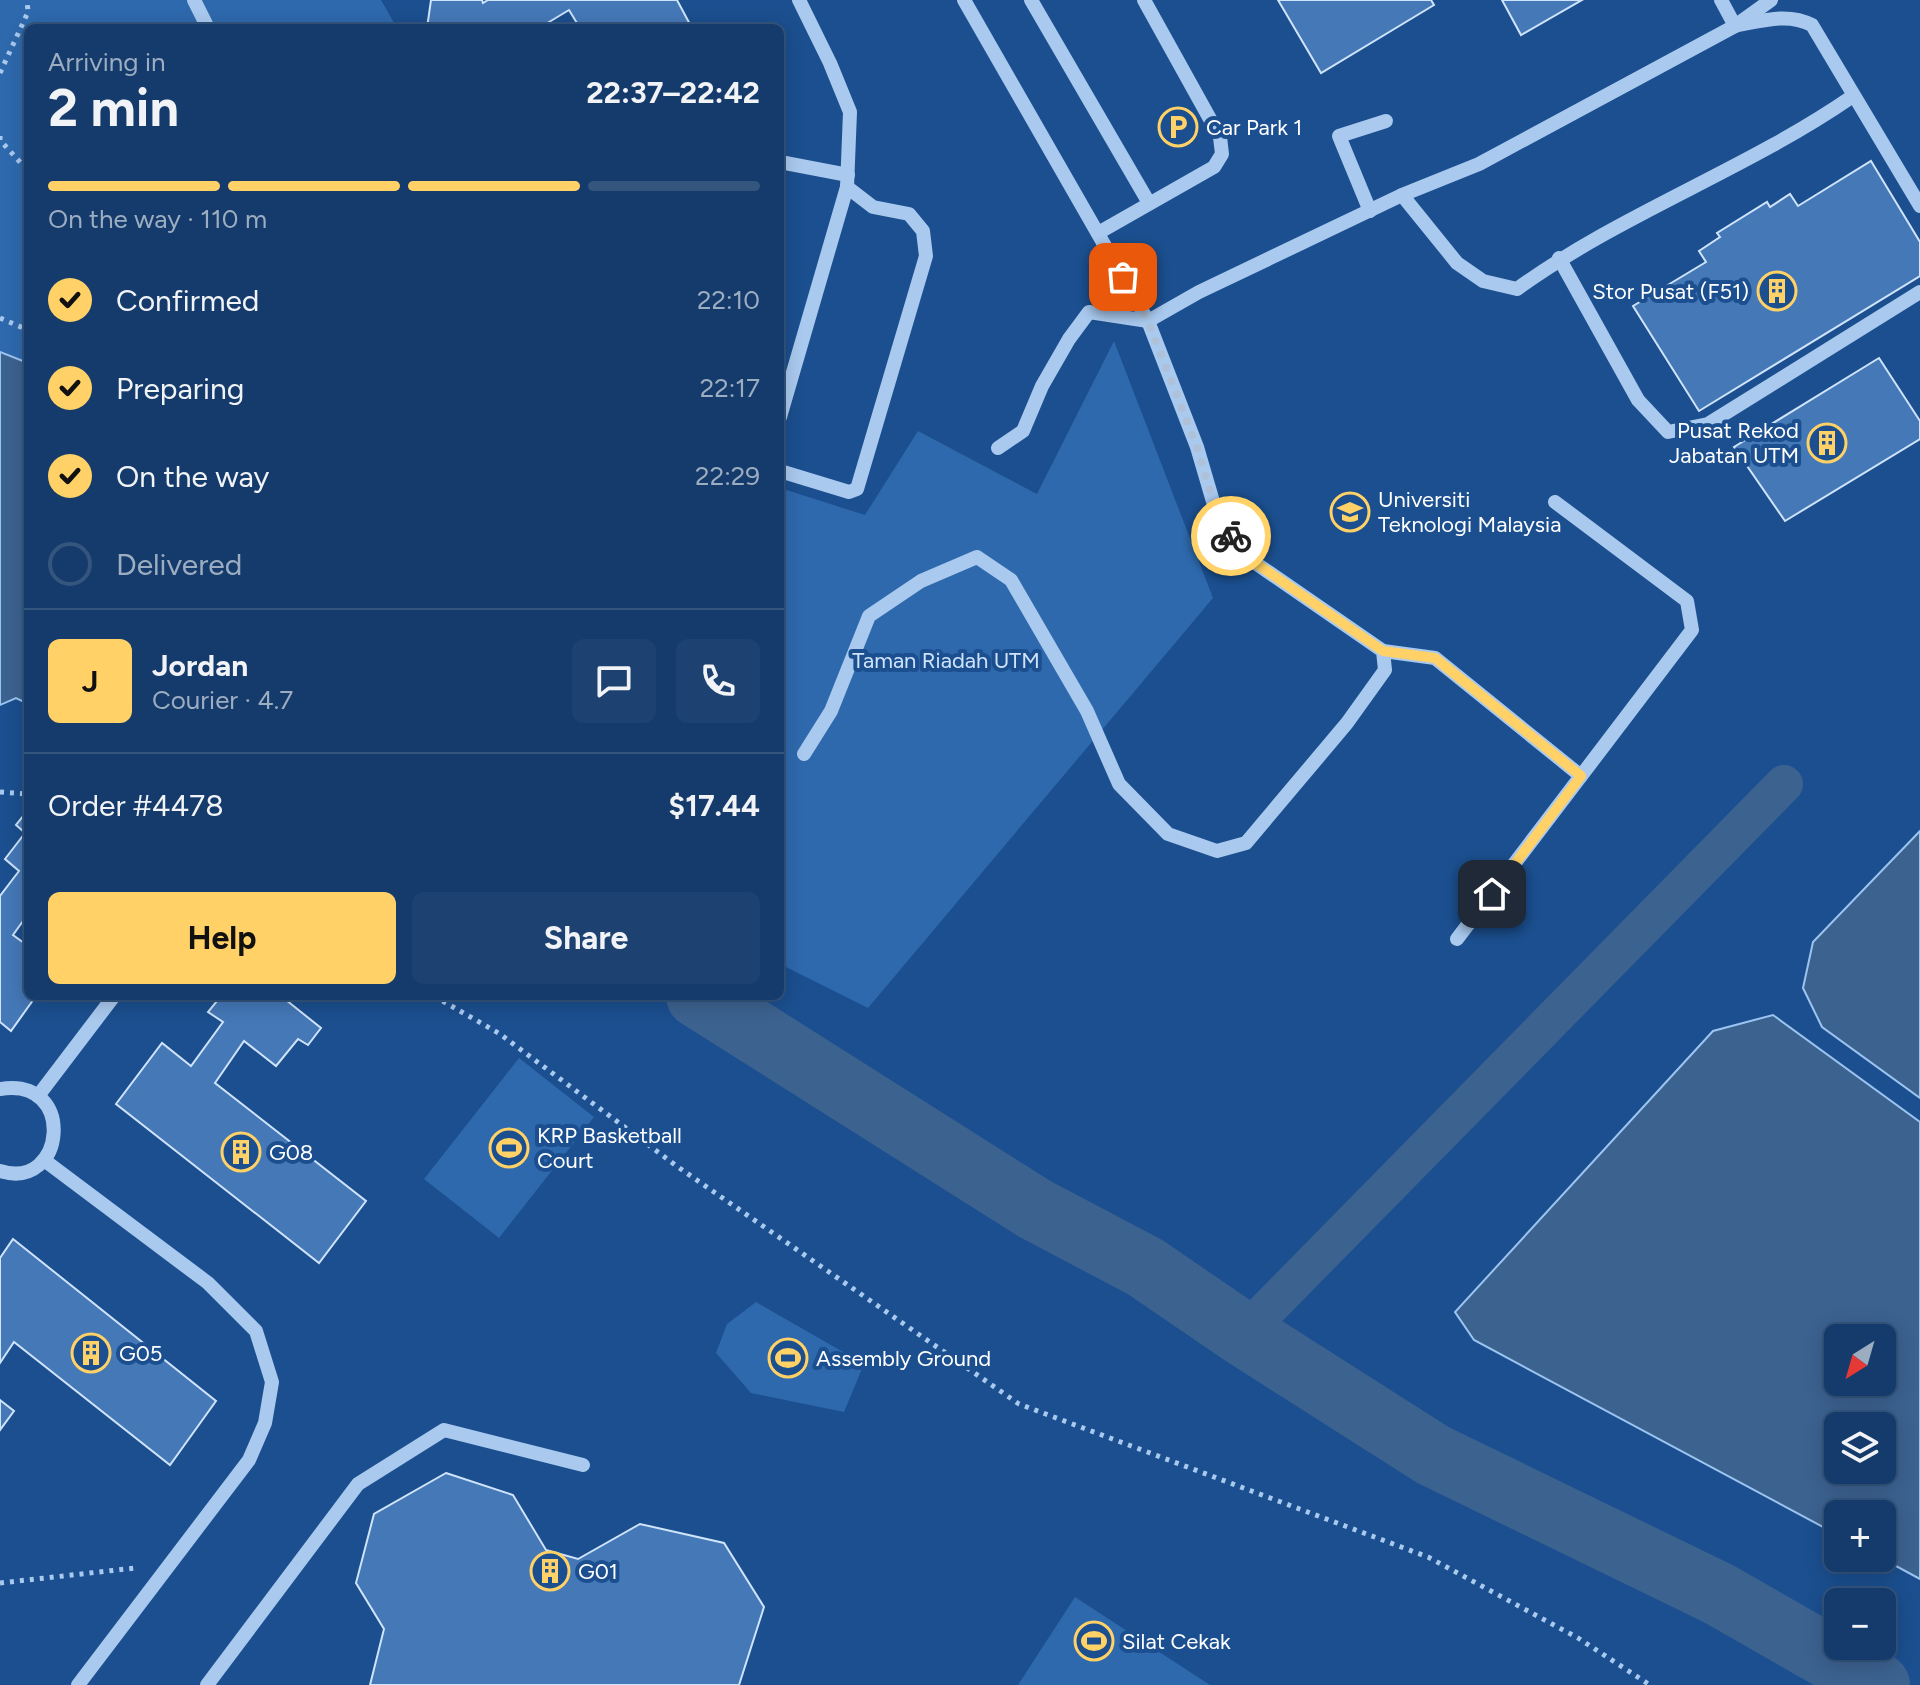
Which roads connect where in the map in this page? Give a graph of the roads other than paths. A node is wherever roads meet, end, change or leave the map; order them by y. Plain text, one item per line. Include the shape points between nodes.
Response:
1 (194, 0) edge
2 (799, 0) edge
3 (964, 0) edge
4 (1031, 0) edge
5 (1144, 0) edge
6 (1721, 0) edge
7 (1771, 0) edge
8 (206, 24) edge
9 (1735, 26) junction
10 (1853, 96) junction
11 (1386, 121) dead end
12 (784, 163) edge
13 (1920, 174) edge
14 (847, 181) junction
15 (1907, 182) junction
16 (1402, 195) junction
17 (1149, 203) junction
18 (1920, 206) edge
19 (1370, 211) junction
20 (1098, 233) junction
21 (1559, 258) junction
22 (1920, 292) edge
23 (1148, 321) junction
24 (784, 403) edge
25 (998, 448) dead end
26 (784, 472) edge
27 (1555, 502) dead end
28 (1383, 651) junction
29 (804, 754) dead end
30 (1581, 776) junction
31 (1457, 939) dead end
32 (111, 1000) edge
33 (0, 1089) edge
34 (38, 1096) junction
35 (44, 1160) junction
36 (0, 1171) edge
37 (583, 1465) dead end
38 (78, 1685) edge
39 (207, 1685) edge

1 - 8 street
2 - 14 street via 850,112
3 - 20 street
4 - 17 street
5 - 17 street via 1220,137 1222,154 1214,167
6 - 9 street
7 - 9 street
9 - 10 street via 1781,18 1812,25
9 - 16 street via 1479,164
10 - 15 street
10 - 21 street via 1807,128
11 - 19 street via 1339,136
12 - 14 street
13 - 15 street
14 - 24 street
14 - 26 street via 873,207 909,214 923,231 926,256 857,489 849,492
15 - 18 street
16 - 19 street
16 - 21 street via 1457,263 1483,281 1517,289
17 - 20 street
19 - 23 street
20 - 23 street
21 - 22 street via 1638,400 1668,432 1708,424
23 - 25 street via 1089,312 1042,386 1023,431
23 - 28 street via 1214,505 1241,553
27 - 30 street via 1687,601 1692,630
28 - 29 street via 1385,670 1347,723 1246,843 1217,851 1168,834 1119,784 1087,711 1011,580 977,557 921,581 869,616 831,711
28 - 30 street via 1435,658
30 - 31 street
32 - 34 street
33 - 34 street via 14,1087
34 - 35 street via 54,1120 52,1148
35 - 36 street via 20,1173
35 - 38 street via 208,1283 256,1331 272,1382 265,1423 249,1460
37 - 39 street via 444,1430 358,1484

